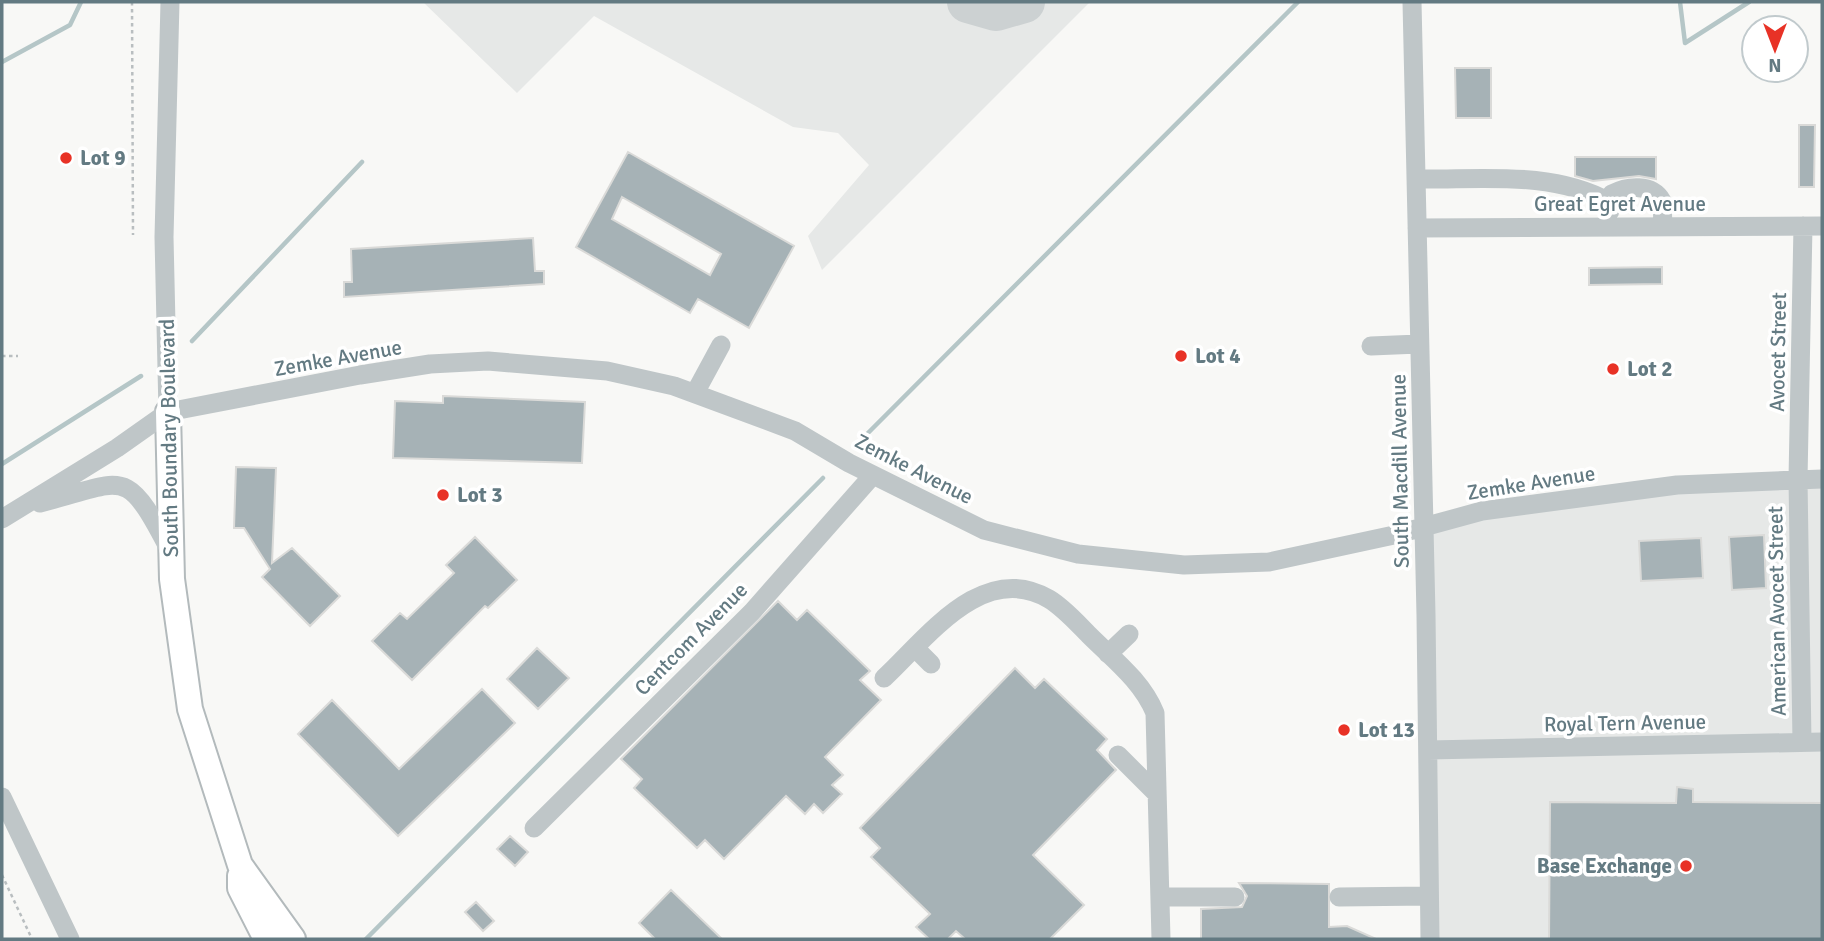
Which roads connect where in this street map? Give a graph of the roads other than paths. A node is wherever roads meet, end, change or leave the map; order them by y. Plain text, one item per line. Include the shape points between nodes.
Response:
1 (170, 2) edge
2 (1412, 2) edge
3 (1416, 179) junction
4 (1609, 202) junction
5 (1813, 226) edge
6 (1610, 227) junction
7 (1663, 227) junction
8 (1417, 228) junction
9 (1419, 344) junction
10 (720, 345) dead end
11 (1371, 346) dead end
12 (695, 393) junction
13 (168, 412) junction
14 (873, 475) junction
15 (1798, 479) junction
16 (1822, 479) edge
17 (22, 507) junction
18 (2, 519) edge
19 (1423, 528) junction
20 (171, 552) junction
21 (1129, 634) dead end
22 (915, 649) junction
23 (1108, 654) junction
24 (931, 664) dead end
25 (884, 678) dead end
26 (1802, 742) junction
27 (1822, 742) edge
28 (1428, 750) junction
29 (1118, 755) dead end
30 (1156, 793) junction
31 (2, 797) edge
32 (534, 828) dead end
33 (240, 865) junction
34 (1429, 895) junction
35 (1161, 897) junction
36 (1236, 897) dead end
37 (1339, 897) dead end
38 (70, 939) edge
39 (266, 939) edge
40 (293, 939) edge
41 (1161, 939) edge
42 (1430, 939) edge

1 - 13 street, South Boundary Boulevard via 164,237
2 - 3 street, South Macdill Avenue
3 - 4 street via 1554,181
3 - 8 street, South Macdill Avenue
4 - 6 street
4 - 7 street via 1612,194 1624,188 1649,189 1662,201
5 - 7 street, Great Egret Avenue
5 - 15 street, Avocet Street
6 - 7 street, Great Egret Avenue
6 - 8 street, Great Egret Avenue
8 - 9 street, South Macdill Avenue
9 - 11 street
9 - 19 street, South Macdill Avenue
10 - 12 street
12 - 13 street, Zemke Avenue via 607,370 488,361 360,375
12 - 14 street, Zemke Avenue via 795,431
13 - 17 street, Zemke Avenue
13 - 20 main road, South Boundary Boulevard
14 - 19 street, Zemke Avenue via 984,530 1078,554 1184,565 1269,562
14 - 32 street, Centcom Avenue via 752,612
15 - 16 street, Zemke Avenue
15 - 19 street, Zemke Avenue via 1677,485 1495,509
15 - 26 street, American Avocet Street
17 - 18 street, Zemke Avenue
17 - 20 street, Zemke Avenue via 100,484 115,484 137,494
19 - 28 street, South Macdill Avenue
20 - 33 main road, South Boundary Boulevard via 190,709
21 - 23 street
22 - 23 street via 969,600 1010,588 1030,590 1053,601
22 - 24 street
22 - 25 street
23 - 30 street via 1142,688 1155,713
26 - 27 street, Royal Tern Avenue
26 - 28 street, Royal Tern Avenue
28 - 34 street, South Macdill Avenue
29 - 30 street
30 - 35 street
31 - 38 street
33 - 39 main road, South Boundary Boulevard via 240,888
33 - 40 main road, South Boundary Boulevard
34 - 37 street
34 - 42 street, South Macdill Avenue
35 - 36 street
35 - 41 street

